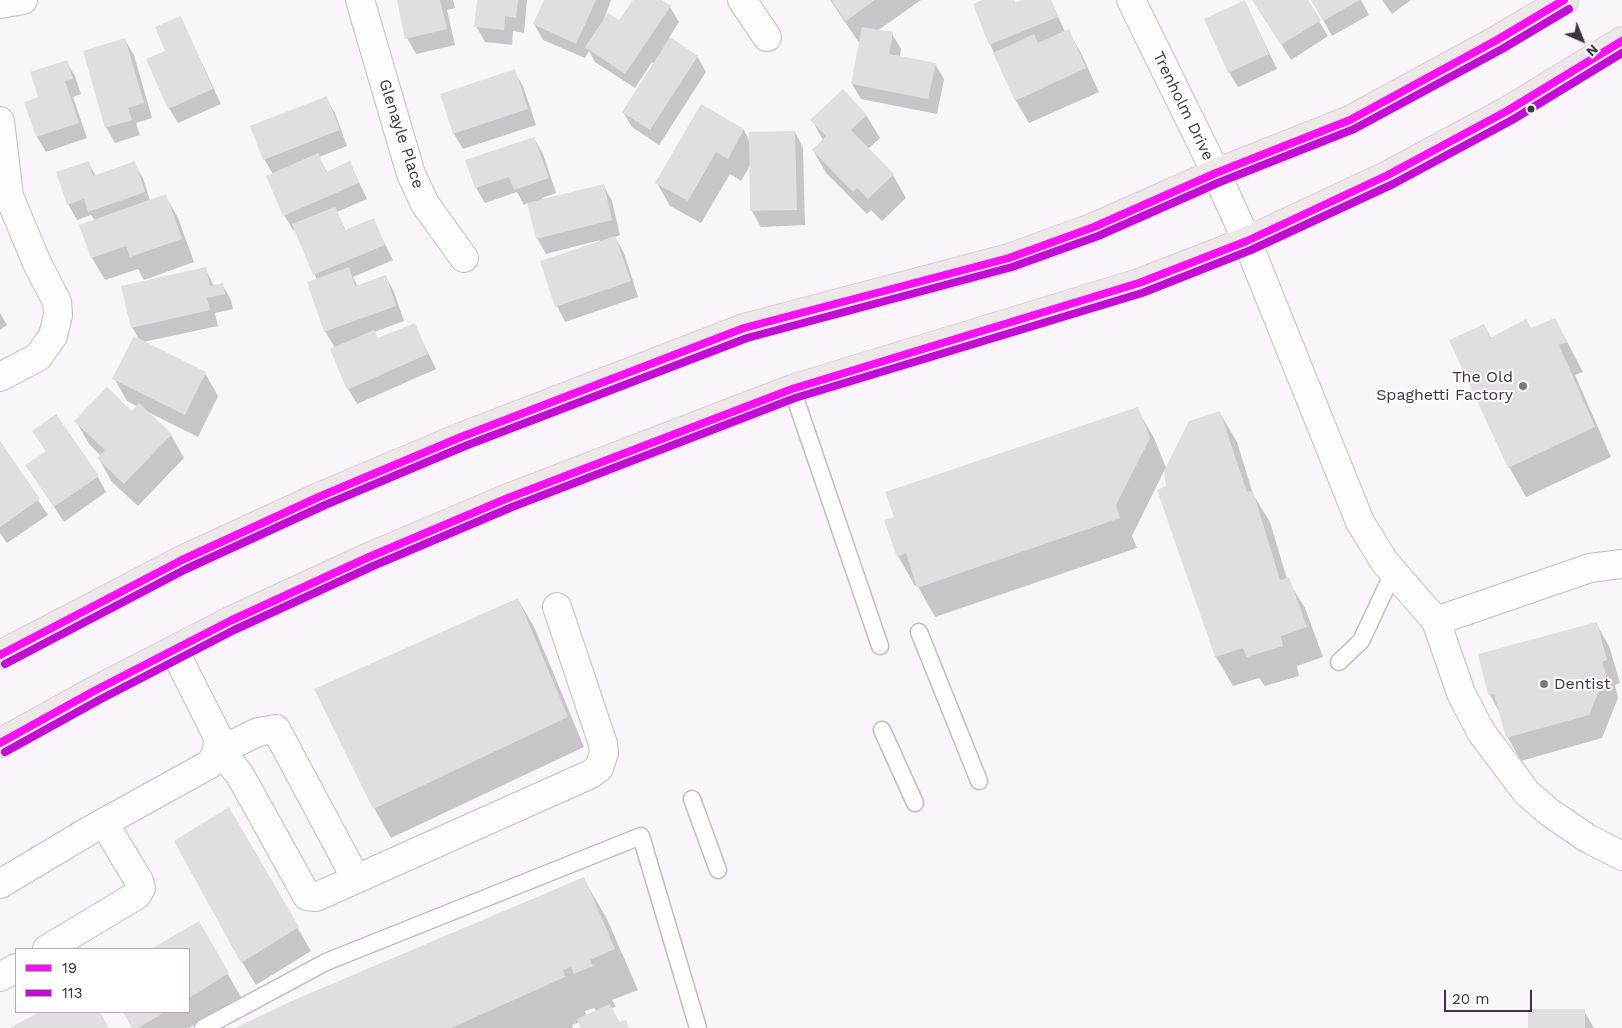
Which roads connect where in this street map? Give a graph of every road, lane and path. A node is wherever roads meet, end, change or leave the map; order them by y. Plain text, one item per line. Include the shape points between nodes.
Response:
1 (23, 0) edge
2 (360, 0) edge
3 (742, 0) edge
4 (1131, 0) edge
5 (1564, 0) edge
6 (0, 4) edge
7 (767, 36) dead end
8 (1622, 41) edge
9 (0, 121) edge
10 (1216, 173) junction
11 (1247, 241) junction
12 (464, 258) dead end
13 (0, 378) edge
14 (792, 389) junction
15 (1622, 564) edge
16 (1394, 571) junction
17 (557, 607) dead end
18 (1436, 620) junction
19 (919, 632) dead end
20 (880, 646) dead end
21 (174, 650) junction
22 (0, 655) edge
23 (1339, 662) dead end
24 (882, 730) dead end
25 (0, 743) edge
26 (217, 752) junction
27 (979, 781) dead end
28 (692, 799) dead end
29 (915, 803) dead end
30 (104, 823) junction
31 (1622, 856) edge
32 (718, 870) dead end
33 (356, 879) junction
34 (0, 884) edge
35 (49, 948) edge
36 (15, 969) edge
37 (0, 977) edge
38 (203, 1028) edge
39 (698, 1028) edge

1 - 6 street
2 - 12 street, Glenayle Place via 411,174 425,204
3 - 7 street
4 - 10 street, Trenholm Drive
5 - 10 main road via 1350,120
8 - 11 main road via 1507,110 1396,170
9 - 13 street via 9,196 57,302 58,315 53,336 38,358
10 - 11 street, Trenholm Drive
10 - 22 main road via 1094,227 1009,258 744,328 461,437 182,560
11 - 14 main road via 1139,283
11 - 16 street, Trenholm Drive via 1360,522 1374,547
14 - 20 lane
14 - 21 main road via 508,498 369,557
15 - 18 street via 1590,568
16 - 18 street, Trenholm Drive
16 - 23 lane via 1361,642
17 - 33 street via 604,744 599,768
18 - 31 street via 1480,732 1526,793 1587,838
19 - 27 lane
21 - 25 main road
21 - 26 street via 218,737
24 - 29 lane
26 - 30 street via 210,764
26 - 33 street via 240,775 307,896 316,897
26 - 33 street via 258,732 276,729
28 - 32 lane
30 - 34 street
30 - 35 street via 141,888 137,895
36 - 37 street
38 - 39 lane via 326,962 641,836

